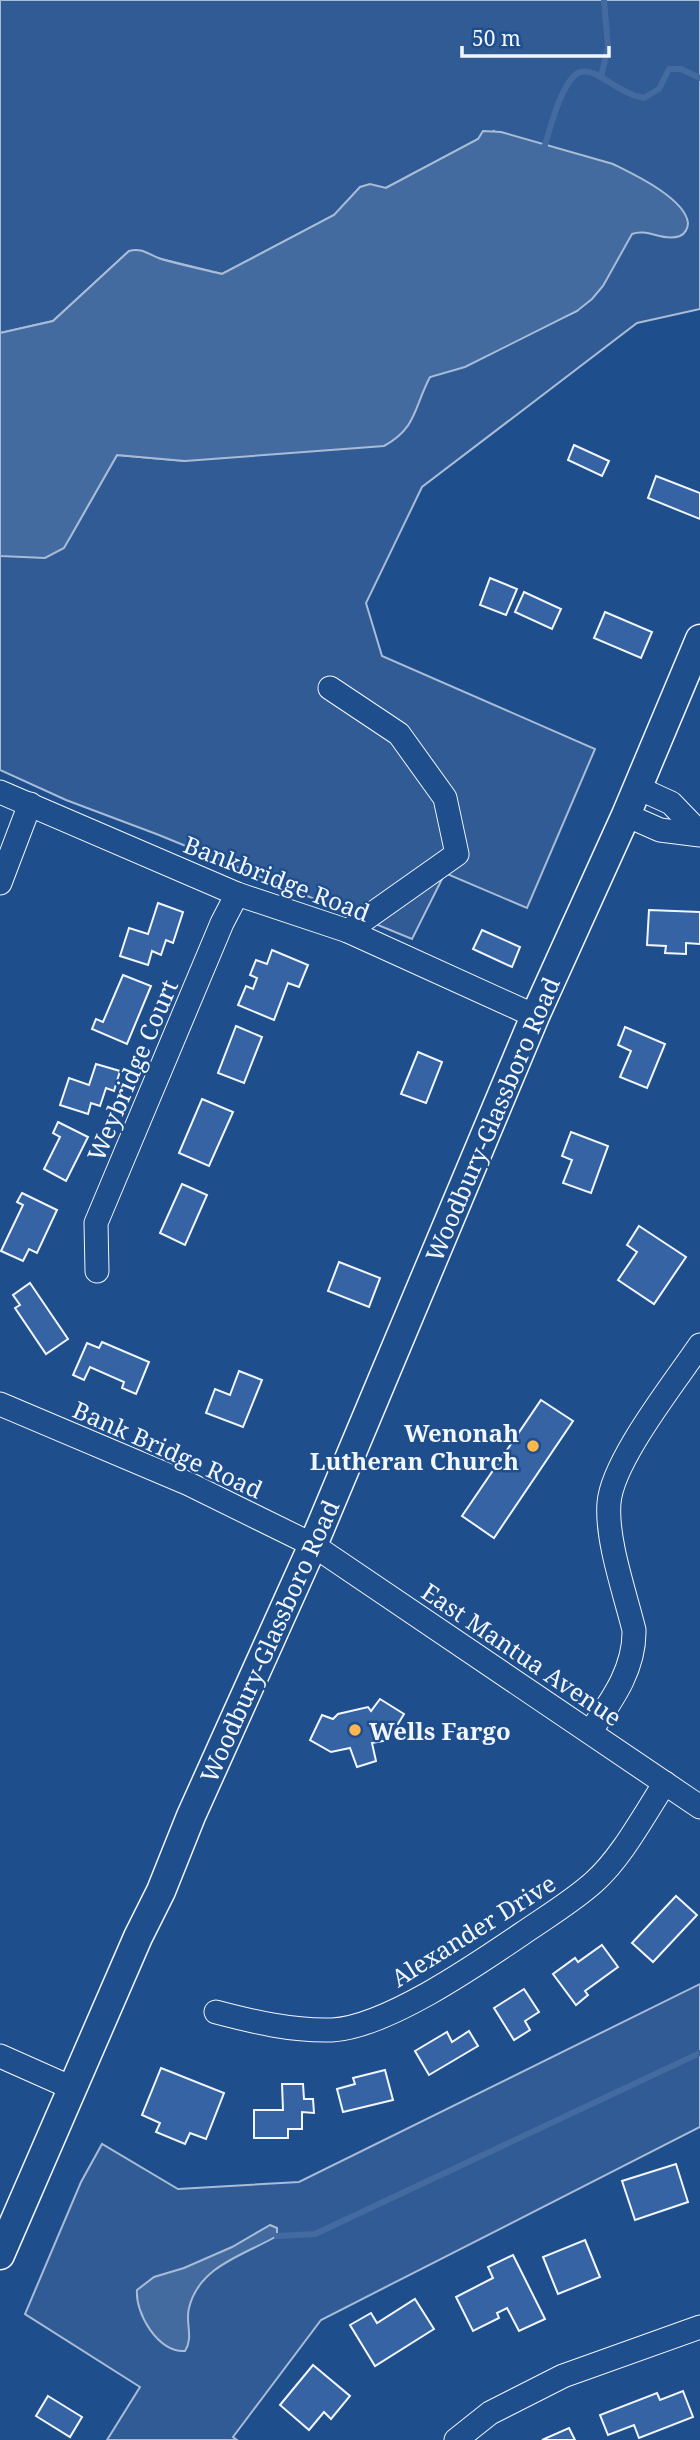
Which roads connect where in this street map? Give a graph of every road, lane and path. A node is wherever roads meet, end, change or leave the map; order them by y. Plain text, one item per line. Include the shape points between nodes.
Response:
1 (700, 639) edge
2 (330, 688) dead end
3 (636, 787) junction
4 (0, 792) edge
5 (30, 804) junction
6 (626, 815) junction
7 (700, 834) edge
8 (0, 883) edge
9 (237, 894) junction
10 (348, 931) junction
11 (535, 1016) junction
12 (97, 1271) dead end
13 (700, 1345) edge
14 (0, 1404) edge
15 (313, 1545) junction
16 (590, 1732) junction
17 (665, 1783) junction
18 (700, 1807) edge
19 (216, 2012) dead end
20 (0, 2056) edge
21 (72, 2088) junction
22 (0, 2255) edge
23 (700, 2327) edge
24 (456, 2440) edge

1 - 3 main road, Woodbury-Glassboro Road
2 - 10 street via 399,734 445,798 457,854
3 - 6 main road, Woodbury-Glassboro Road
3 - 7 street via 671,803
4 - 5 street, Bankbridge Road
5 - 8 street
5 - 9 street, Bankbridge Road
6 - 7 street via 660,830
6 - 11 main road, Woodbury-Glassboro Road
9 - 10 street, Bankbridge Road
9 - 12 street, Weybridge Court via 96,1223
10 - 11 street, Bankbridge Road
11 - 15 main road, Woodbury-Glassboro Road
13 - 16 street via 628,1451 611,1491 609,1523 634,1641 625,1677
14 - 15 street, Bank Bridge Road via 188,1484
15 - 16 street, East Mantua Avenue
15 - 21 main road, Woodbury-Glassboro Road
16 - 17 street, East Mantua Avenue
17 - 18 street, East Mantua Avenue
17 - 19 street, Alexander Drive via 595,1881 469,1969 406,2004 334,2030 273,2026
20 - 21 street
21 - 22 main road, Woodbury-Glassboro Road
23 - 24 street via 563,2376 490,2413

